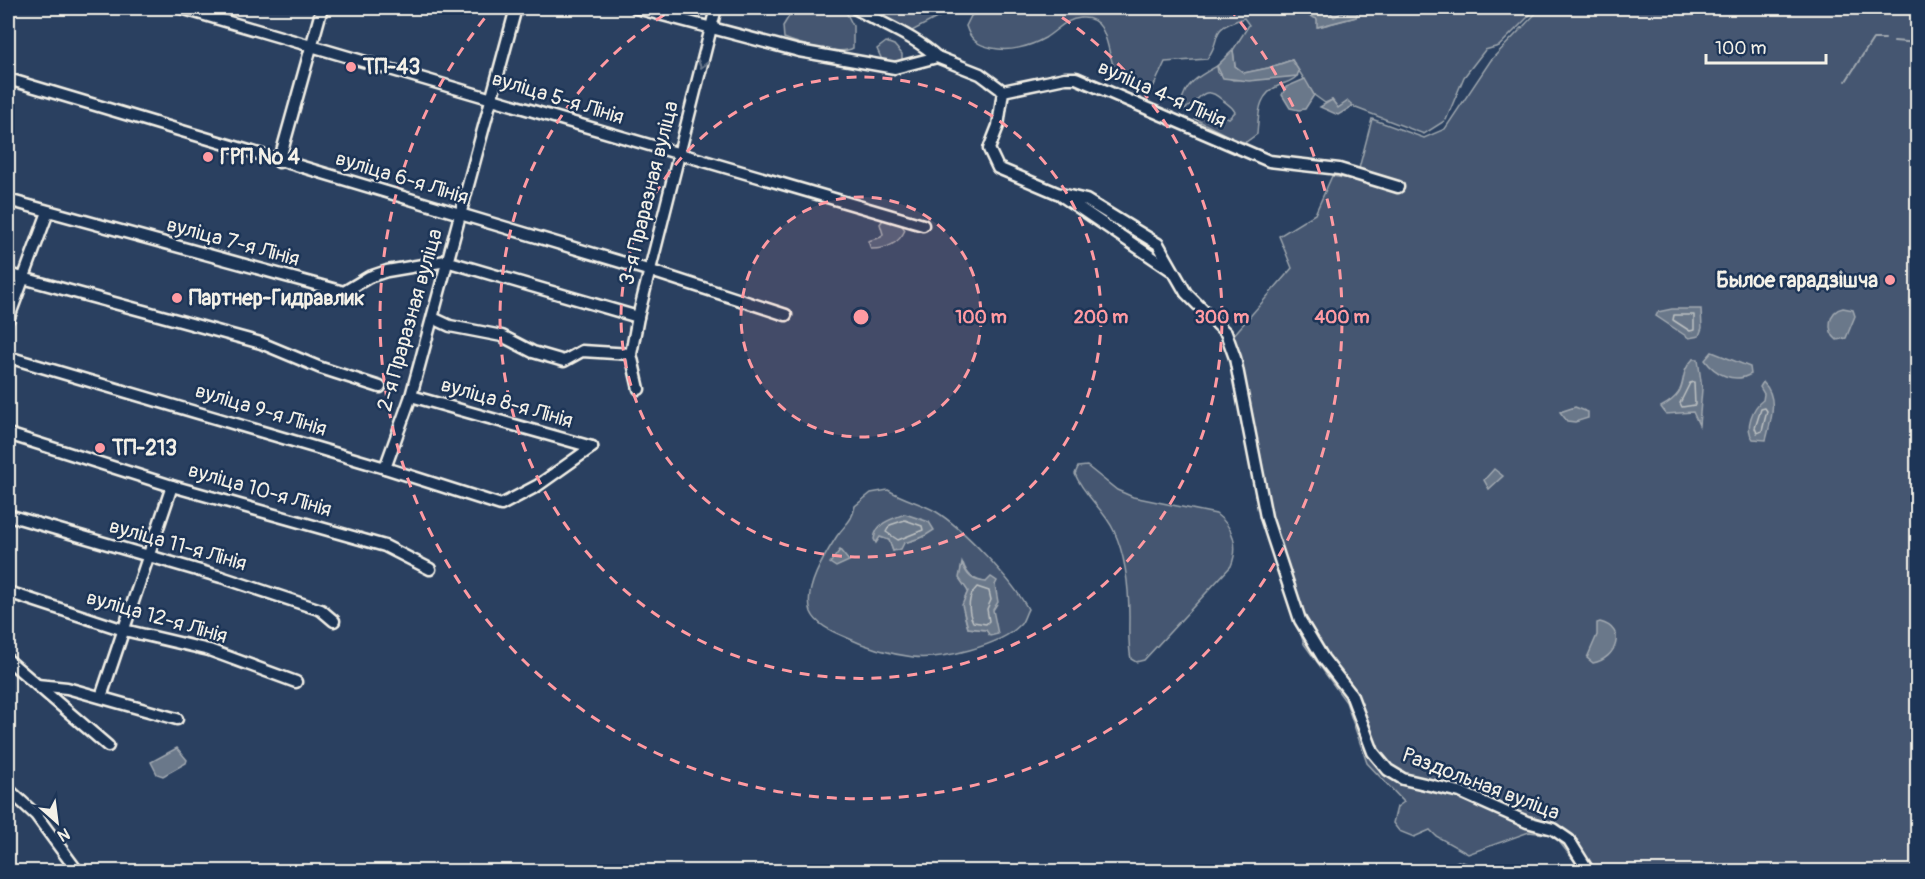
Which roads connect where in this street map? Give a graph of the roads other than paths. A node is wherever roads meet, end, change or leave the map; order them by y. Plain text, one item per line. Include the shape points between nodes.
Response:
1 (181, 8) edge
2 (322, 8) edge
3 (516, 8) edge
4 (636, 8) edge
5 (716, 8) edge
6 (855, 8) edge
7 (711, 29) junction
8 (312, 45) junction
9 (937, 57) junction
10 (8, 79) edge
11 (1003, 91) junction
12 (493, 99) junction
13 (678, 154) junction
14 (279, 162) junction
15 (1398, 187) dead end
16 (8, 200) edge
17 (48, 212) junction
18 (460, 216) junction
19 (923, 225) dead end
20 (446, 261) junction
21 (651, 270) junction
22 (8, 274) edge
23 (23, 279) junction
24 (786, 315) dead end
25 (638, 317) junction
26 (433, 318) junction
27 (8, 320) edge
28 (631, 354) junction
29 (8, 357) edge
30 (380, 387) dead end
31 (639, 389) dead end
32 (411, 396) junction
33 (8, 434) edge
34 (385, 468) junction
35 (172, 486) junction
36 (501, 505) joint
37 (8, 515) edge
38 (148, 557) junction
39 (430, 569) dead end
40 (8, 592) edge
41 (334, 621) dead end
42 (124, 630) junction
43 (8, 660) edge
44 (296, 682) dead end
45 (37, 685) junction
46 (101, 697) junction
47 (177, 719) dead end
48 (108, 746) dead end
49 (8, 789) edge
50 (78, 872) edge
51 (1589, 872) edge

1 - 8 street, вуліца 5-я Лінія
2 - 8 street
3 - 12 street, 2-я Праразная вуліца
4 - 7 street
5 - 7 street, 3-я Праразная вуліца
6 - 9 street via 920,42
7 - 9 street via 799,51 895,68
7 -> 13 street, 3-я Праразная вуліца
8 - 12 street, вуліца 5-я Лінія
8 - 14 street
9 - 11 street via 980,74
10 - 14 street, вуліца 6-я Лінія
11 - 15 street, вуліца 4-я Лінія via 1076,78 1269,161 1339,169
11 - 51 street, Раздольная вуліца via 998,126 989,149 998,168 1057,193 1086,200 1158,244 1186,293 1226,333 1235,358 1266,517 1300,620 1350,694 1373,752 1388,770 1403,779 1460,792 1527,822 1553,829 1569,840
12 - 13 street, вуліца 5-я Лінія
12 - 18 street, 2-я Праразная вуліца
13 - 19 street, вуліца 5-я Лінія
13 - 21 street, 3-я Праразная вуліца
14 - 18 street, вуліца 6-я Лінія
16 - 17 street, вуліца 7-я Лінія
17 - 20 street, вуліца 7-я Лінія via 344,292 387,271
17 - 23 street
18 - 20 street, 2-я Праразная вуліца
18 - 21 street, вуліца 6-я Лінія
20 - 25 street
20 - 26 street, 2-я Праразная вуліца
21 - 24 street, вуліца 6-я Лінія
21 - 25 street, 3-я Праразная вуліца
22 - 23 street
23 - 27 street
23 - 30 street via 261,343
25 - 28 street, 3-я Праразная вуліца
26 - 28 street via 450,326 502,336 564,362 582,351
26 - 32 street, 2-я Праразная вуліца
28 - 31 street, 3-я Праразная вуліца
29 - 34 street, вуліца 9-я Лінія
32 - 34 street, 2-я Праразная вуліца
32 - 36 street, вуліца 8-я Лінія via 592,447 537,486
33 - 35 street, вуліца 10-я Лінія
34 - 36 street, вуліца 9-я Лінія
35 - 38 street
35 - 39 street, вуліца 10-я Лінія via 385,546
37 - 38 street, вуліца 11-я Лінія
38 - 41 street, вуліца 11-я Лінія via 321,610
38 - 42 street
40 - 42 street, вуліца 12-я Лінія
42 - 44 street, вуліца 12-я Лінія via 209,650
42 - 46 street
43 - 45 street
45 - 46 street
45 - 48 street
46 - 47 street
49 - 50 street via 36,815

